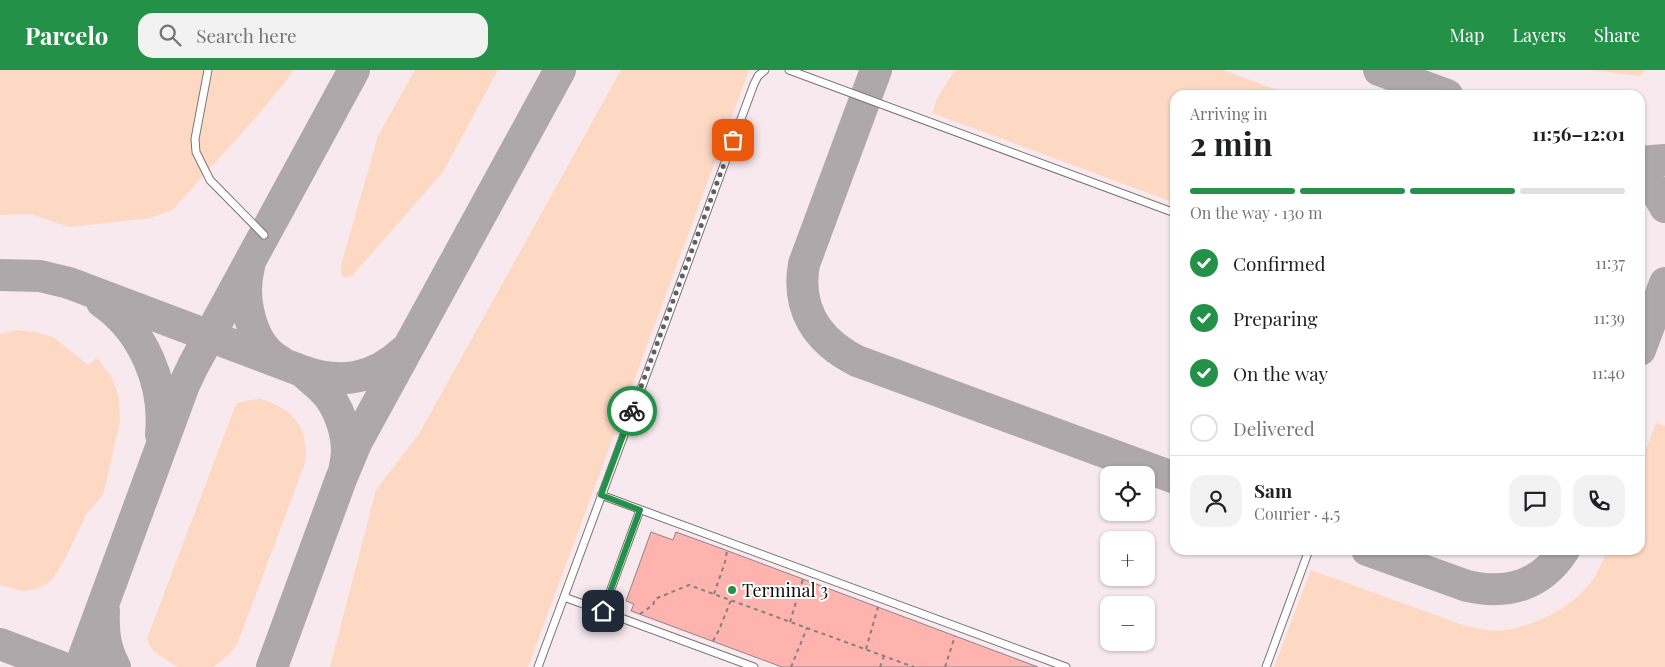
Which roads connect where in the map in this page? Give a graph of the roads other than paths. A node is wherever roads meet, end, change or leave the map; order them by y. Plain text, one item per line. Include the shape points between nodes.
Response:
1 (208, 70) edge
2 (765, 70) edge
3 (789, 70) edge
4 (1170, 211) edge
5 (264, 235) dead end
6 (601, 495) junction
7 (640, 510) junction
8 (1307, 555) edge
9 (564, 597) junction
10 (603, 611) junction
11 (538, 667) edge
12 (754, 667) edge
13 (1066, 667) edge
14 (1266, 667) edge

1 - 5 lane via 195,139 196,152 210,180
2 - 6 lane via 754,84
3 - 4 lane
6 - 7 lane
6 - 9 lane
7 - 10 lane
7 - 13 lane
8 - 14 lane
9 - 10 lane
9 - 11 lane
10 - 12 lane

